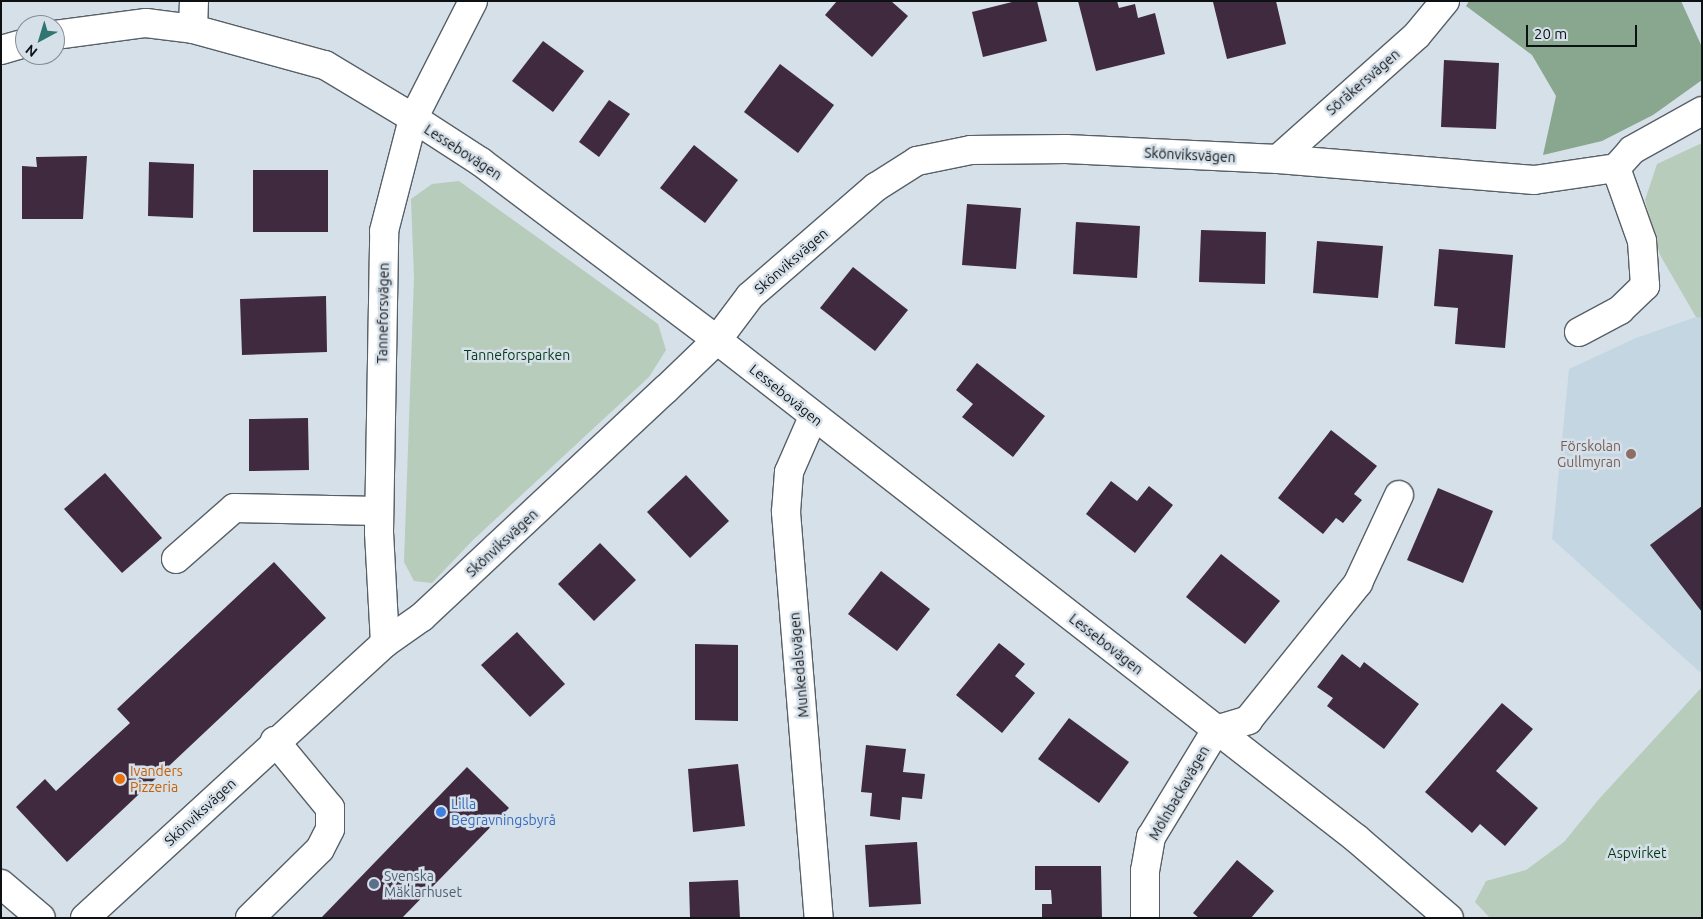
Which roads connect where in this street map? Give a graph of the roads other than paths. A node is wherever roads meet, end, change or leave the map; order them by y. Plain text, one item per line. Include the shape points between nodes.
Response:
1 (194, 1) edge
2 (472, 1) edge
3 (1445, 1) edge
4 (193, 29) junction
5 (65, 33) edge
6 (15, 46) edge
7 (1, 50) edge
8 (1702, 111) edge
9 (413, 119) junction
10 (1278, 159) junction
11 (1616, 168) junction
12 (1579, 332) dead end
13 (717, 340) junction
14 (813, 417) junction
15 (1399, 495) dead end
16 (379, 511) junction
17 (176, 559) dead end
18 (385, 643) junction
19 (1216, 730) junction
20 (275, 741) junction
21 (1, 884) edge
22 (41, 918) edge
23 (84, 918) edge
24 (250, 918) edge
25 (819, 918) edge
26 (1146, 918) edge
27 (1449, 918) edge

1 - 4 street
2 - 9 street, Tanneforsvägen
3 - 10 street, Söråkersvägen via 1417,35
4 - 5 street, Lessebovägen via 146,24
4 - 9 street, Lessebovägen via 324,66
6 - 7 street
8 - 11 street via 1632,150
9 - 13 street, Lessebovägen via 481,162
9 - 16 street, Tanneforsvägen via 384,231
10 - 11 street, Skönviksvägen via 1534,180
10 - 13 street, Skönviksvägen via 1066,149 971,150 917,161 876,187 750,296
11 - 12 street via 1642,241 1645,286 1620,310
13 - 14 street, Lessebovägen
13 - 18 street, Skönviksvägen via 422,617
14 - 19 street, Lessebovägen
14 - 25 street, Munkedalsvägen via 790,472 786,512
15 - 19 street via 1358,583 1248,720
16 - 17 street via 234,508
16 - 18 street, Tanneforsvägen
18 - 20 street, Skönviksvägen
19 - 26 street, Mölnbackavägen via 1151,837 1145,871
19 - 27 street, Lessebovägen via 1357,839
20 - 23 street, Skönviksvägen
20 - 24 street via 330,808 330,830 320,849
21 - 22 street

